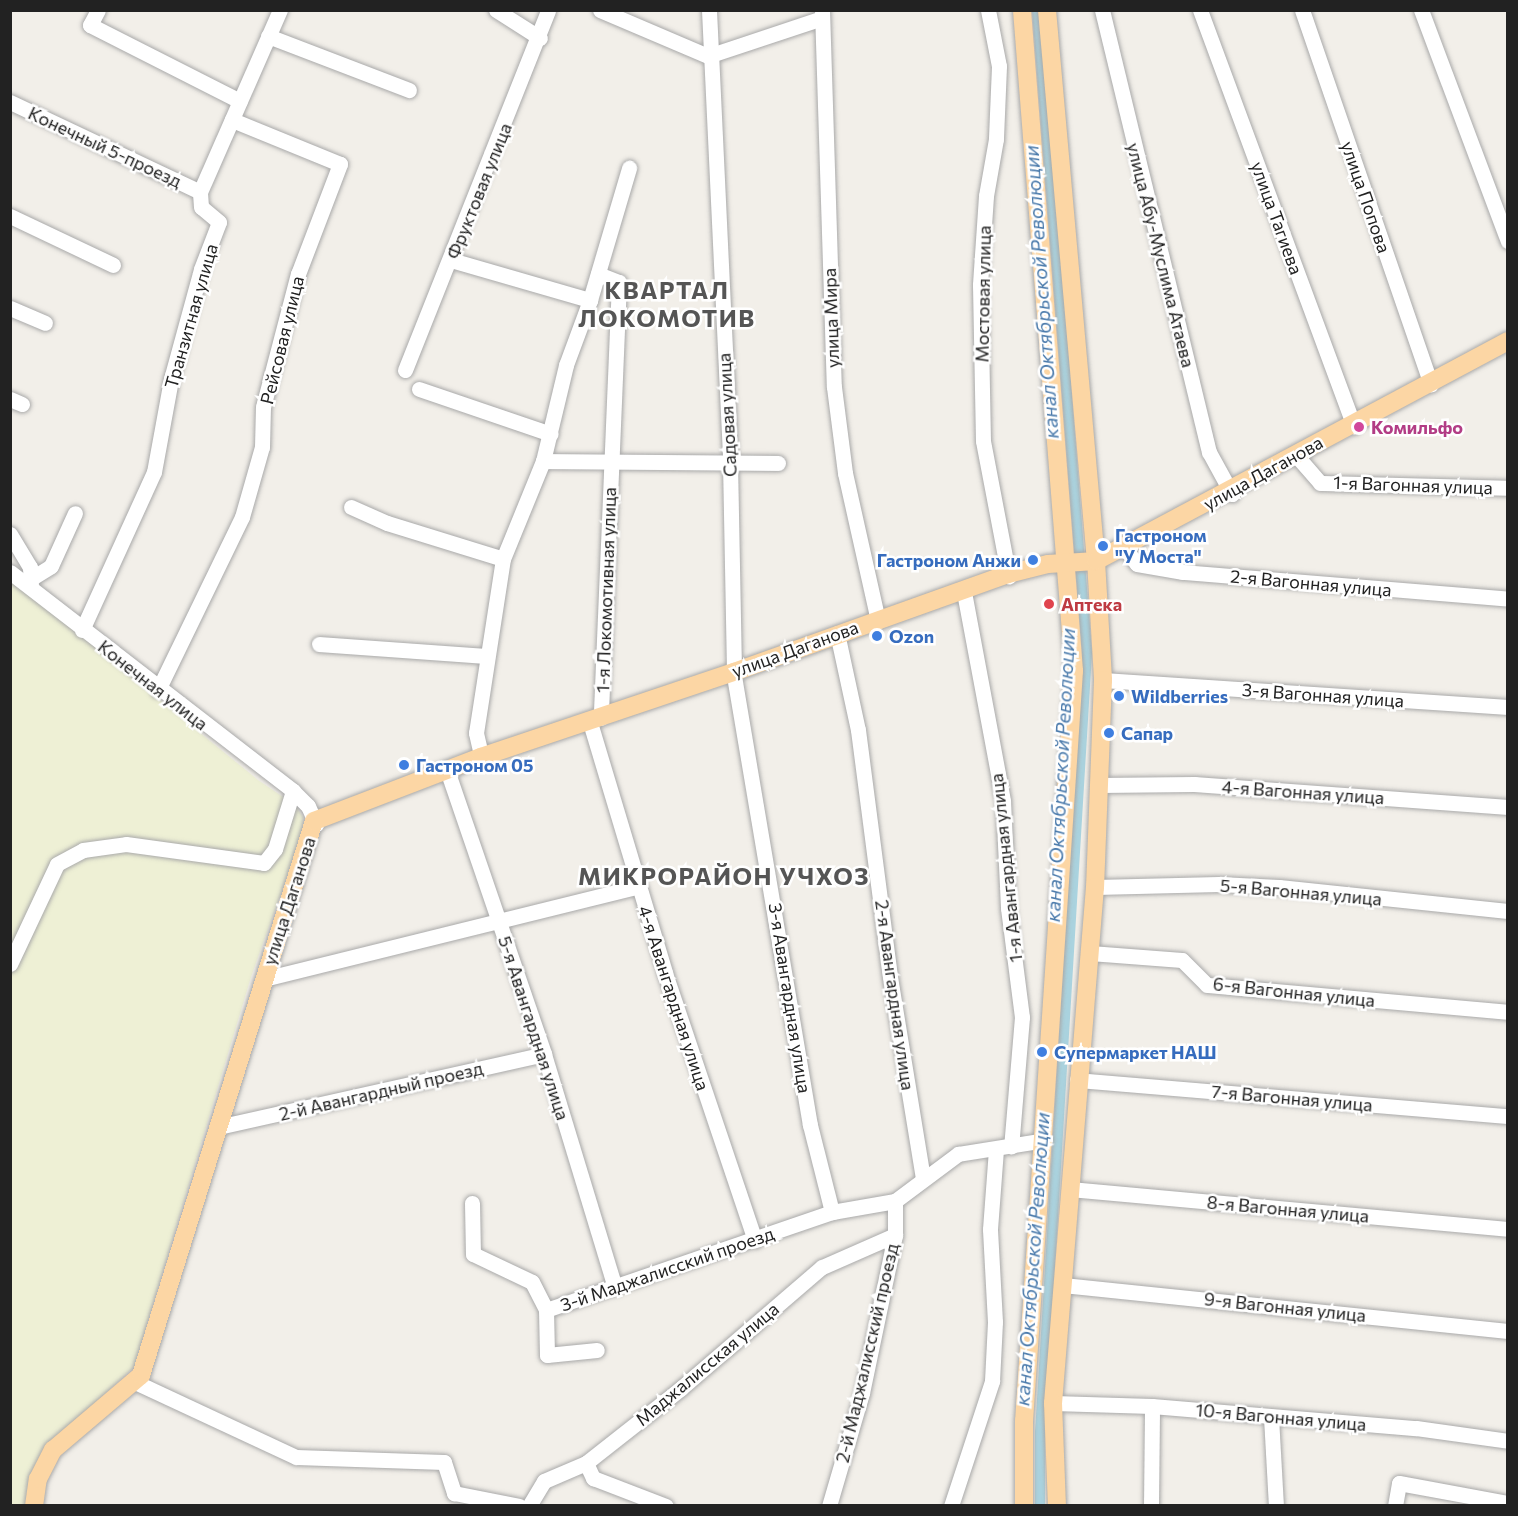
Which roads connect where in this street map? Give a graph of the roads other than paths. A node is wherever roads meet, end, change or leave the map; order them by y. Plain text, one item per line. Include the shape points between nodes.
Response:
1 (98, 10) edge
2 (280, 10) edge
3 (496, 10) edge
4 (548, 10) edge
5 (600, 10) edge
6 (709, 10) edge
7 (988, 10) edge
8 (1022, 10) edge
9 (1047, 10) edge
10 (1102, 10) edge
11 (1200, 10) edge
12 (1302, 10) edge
13 (1420, 10) edge
14 (822, 14) edge
15 (268, 36) junction
16 (540, 38) junction
17 (708, 56) junction
18 (409, 90) dead end
19 (240, 101) junction
20 (10, 102) edge
21 (232, 120) junction
22 (629, 168) dead end
23 (200, 192) junction
24 (10, 216) edge
25 (1508, 241) edge
26 (451, 260) junction
27 (113, 265) dead end
28 (598, 274) junction
29 (590, 300) junction
30 (10, 308) edge
31 (45, 323) dead end
32 (1508, 342) edge
33 (405, 370) dead end
34 (1430, 383) junction
35 (419, 389) dead end
36 (1354, 425) junction
37 (551, 434) junction
38 (1296, 456) junction
39 (543, 461) junction
40 (610, 462) junction
41 (730, 462) junction
42 (778, 463) dead end
43 (1508, 488) edge
44 (1231, 493) junction
45 (351, 507) dead end
46 (75, 513) dead end
47 (10, 534) edge
48 (1126, 549) junction
49 (503, 559) junction
50 (1096, 565) junction
51 (1065, 567) junction
52 (10, 572) edge
53 (1008, 576) junction
54 (31, 583) junction
55 (964, 593) junction
56 (1508, 599) edge
57 (877, 620) junction
58 (82, 630) junction
59 (838, 634) junction
60 (319, 644) dead end
61 (486, 656) junction
62 (734, 674) junction
63 (1103, 680) junction
64 (158, 690) junction
65 (1508, 707) edge
66 (595, 719) junction
67 (482, 758) junction
68 (448, 771) junction
69 (1099, 785) junction
70 (293, 791) junction
71 (1508, 807) edge
72 (315, 823) junction
73 (639, 886) junction
74 (1095, 887) junction
75 (1508, 911) edge
76 (499, 920) junction
77 (1090, 952) junction
78 (10, 964) edge
79 (266, 978) junction
80 (1508, 1012) edge
81 (544, 1054) junction
82 (1077, 1080) junction
83 (1508, 1116) edge
84 (220, 1126) junction
85 (1045, 1140) junction
86 (1004, 1148) junction
87 (923, 1179) junction
88 (1069, 1189) junction
89 (894, 1201) junction
90 (472, 1203) dead end
91 (832, 1212) junction
92 (1508, 1228) edge
93 (895, 1235) junction
94 (755, 1240) junction
95 (1063, 1285) junction
96 (615, 1287) junction
97 (546, 1310) junction
98 (1508, 1331) edge
99 (597, 1350) dead end
100 (134, 1382) junction
101 (1053, 1403) junction
102 (1152, 1406) junction
103 (1271, 1417) junction
104 (1508, 1441) edge
105 (586, 1463) junction
106 (1508, 1503) edge
107 (35, 1506) edge
108 (519, 1506) edge
109 (529, 1506) edge
110 (666, 1506) edge
111 (829, 1506) edge
112 (951, 1506) edge
113 (1024, 1506) edge
114 (1057, 1506) edge
115 (1151, 1506) edge
116 (1276, 1506) edge
117 (1395, 1506) edge

1 - 19 street via 90,25
2 - 15 street
3 - 16 street
4 - 16 street, Фруктовая улица
5 - 17 street
6 - 17 street, Садовая улица
7 - 53 street, Мостовая улица via 999,66 996,139 986,196 980,285 983,441
8 - 51 main road
9 - 50 main road
10 - 44 street, улица Абу-Муслима Атаева via 1209,452
11 - 36 street, улица Тагиева
12 - 34 street, улица Попова
13 - 25 street
14 - 17 street
14 - 57 street, улица Мира via 834,387 845,472
15 - 18 street
15 - 19 street
16 - 26 street, Фруктовая улица
17 - 41 street, Садовая улица
19 - 21 street
20 - 23 street, Конечный 5-проезд
21 - 23 street
21 - 64 street, Рейсовая улица via 340,164 298,274 263,407 262,447 242,517
22 - 28 street
23 - 58 street, Транзитная улица via 201,207 219,222 201,269 171,379 154,472
24 - 27 street
26 - 29 street
26 - 33 street, Фруктовая улица
28 - 29 street
28 - 40 street, 1-я Локомотивная улица via 619,282
29 - 37 street via 566,365
30 - 31 street
32 - 34 main road, улица Даганова
34 - 36 main road, улица Даганова
35 - 37 street
36 - 38 main road, улица Даганова
37 - 39 street
38 - 43 street, 1-я Вагонная улица via 1320,483
38 - 44 main road, улица Даганова
39 - 40 street, 1-я Локомотивная улица
39 - 49 street
40 - 41 street, 1-я Локомотивная улица
40 - 66 street, 1-я Локомотивная улица
41 - 42 street, 1-я Локомотивная улица
41 - 62 street, Садовая улица
44 - 48 main road, улица Даганова
45 - 49 street via 387,523
46 - 54 street via 51,566
47 - 54 street, Конечная улица via 30,567
48 - 50 main road, улица Даганова
48 - 56 street, 2-я Вагонная улица via 1137,564 1182,572
49 - 61 street
50 - 51 main road, улица Даганова
50 - 63 main road
51 - 53 main road, улица Даганова
51 - 85 main road via 1074,672
52 - 54 street
53 - 55 main road, улица Даганова
54 - 58 street, Конечная улица
55 - 57 main road, улица Даганова
55 - 86 street, 1-я Авангардная улица via 1003,801 1008,908 1022,1017
57 - 59 main road, улица Даганова
58 - 64 street, Конечная улица
59 - 62 main road, улица Даганова
59 - 87 street, 2-я Авангардная улица via 858,730 890,977
60 - 61 street
61 - 67 street via 476,733
62 - 66 main road, улица Даганова
62 - 91 street, 3-я Авангардная улица via 810,1125
63 - 65 street, 3-я Вагонная улица
63 - 69 main road
64 - 70 street, Конечная улица
66 - 67 main road, улица Даганова
66 - 73 street, 4-я Авангардная улица
67 - 68 main road, улица Даганова
68 - 72 main road, улица Даганова
68 - 76 street, 5-я Авангардная улица
69 - 71 street, 4-я Вагонная улица via 1194,784
69 - 74 main road
70 - 72 street, Конечная улица via 308,806
70 - 78 street via 274,849 264,862 126,844 83,850 57,864
72 - 79 main road, улица Даганова
73 - 76 street
73 - 94 street, 4-я Авангардная улица
74 - 75 street, 5-я Вагонная улица via 1267,886
74 - 77 main road
76 - 79 street
76 - 81 street, 5-я Авангардная улица
77 - 80 street, 6-я Вагонная улица via 1182,960 1207,985
77 - 82 main road
79 - 84 main road, улица Даганова
81 - 84 street, 2-й Авангардный проезд
81 - 96 street, 5-я Авангардная улица
82 - 83 street, 7-я Вагонная улица
82 - 88 main road
84 - 100 main road, улица Даганова via 141,1375
85 - 86 street
85 - 113 main road via 1024,1420
86 - 87 street via 958,1154
86 - 112 street, 1-я Авангардная улица via 990,1229 995,1322 992,1381
87 - 89 street
88 - 92 street, 8-я Вагонная улица
88 - 95 main road
89 - 91 street, 3-й Маджалисский проезд
89 - 93 street, 2-й Маджалисский проезд
90 - 97 street, 3-й Маджалисский проезд via 474,1254 532,1282
91 - 94 street, 3-й Маджалисский проезд
93 - 105 street, Маджалисская улица via 822,1267 680,1389
93 - 111 street, 2-й Маджалисский проезд via 861,1394
94 - 96 street, 3-й Маджалисский проезд
95 - 98 street, 9-я Вагонная улица
95 - 101 main road
96 - 97 street, 3-й Маджалисский проезд
97 - 99 street via 547,1355
100 - 107 main road, улица Даганова via 53,1450 38,1479
100 - 108 street via 296,1457 444,1462 454,1493
101 - 102 street, 10-я Вагонная улица
101 - 114 main road
102 - 103 street, 10-я Вагонная улица
102 - 115 street
103 - 104 street, 10-я Вагонная улица via 1416,1428
103 - 116 street
105 - 109 street, Маджалисская улица via 544,1481
105 - 110 street via 593,1478
106 - 117 street via 1399,1483

